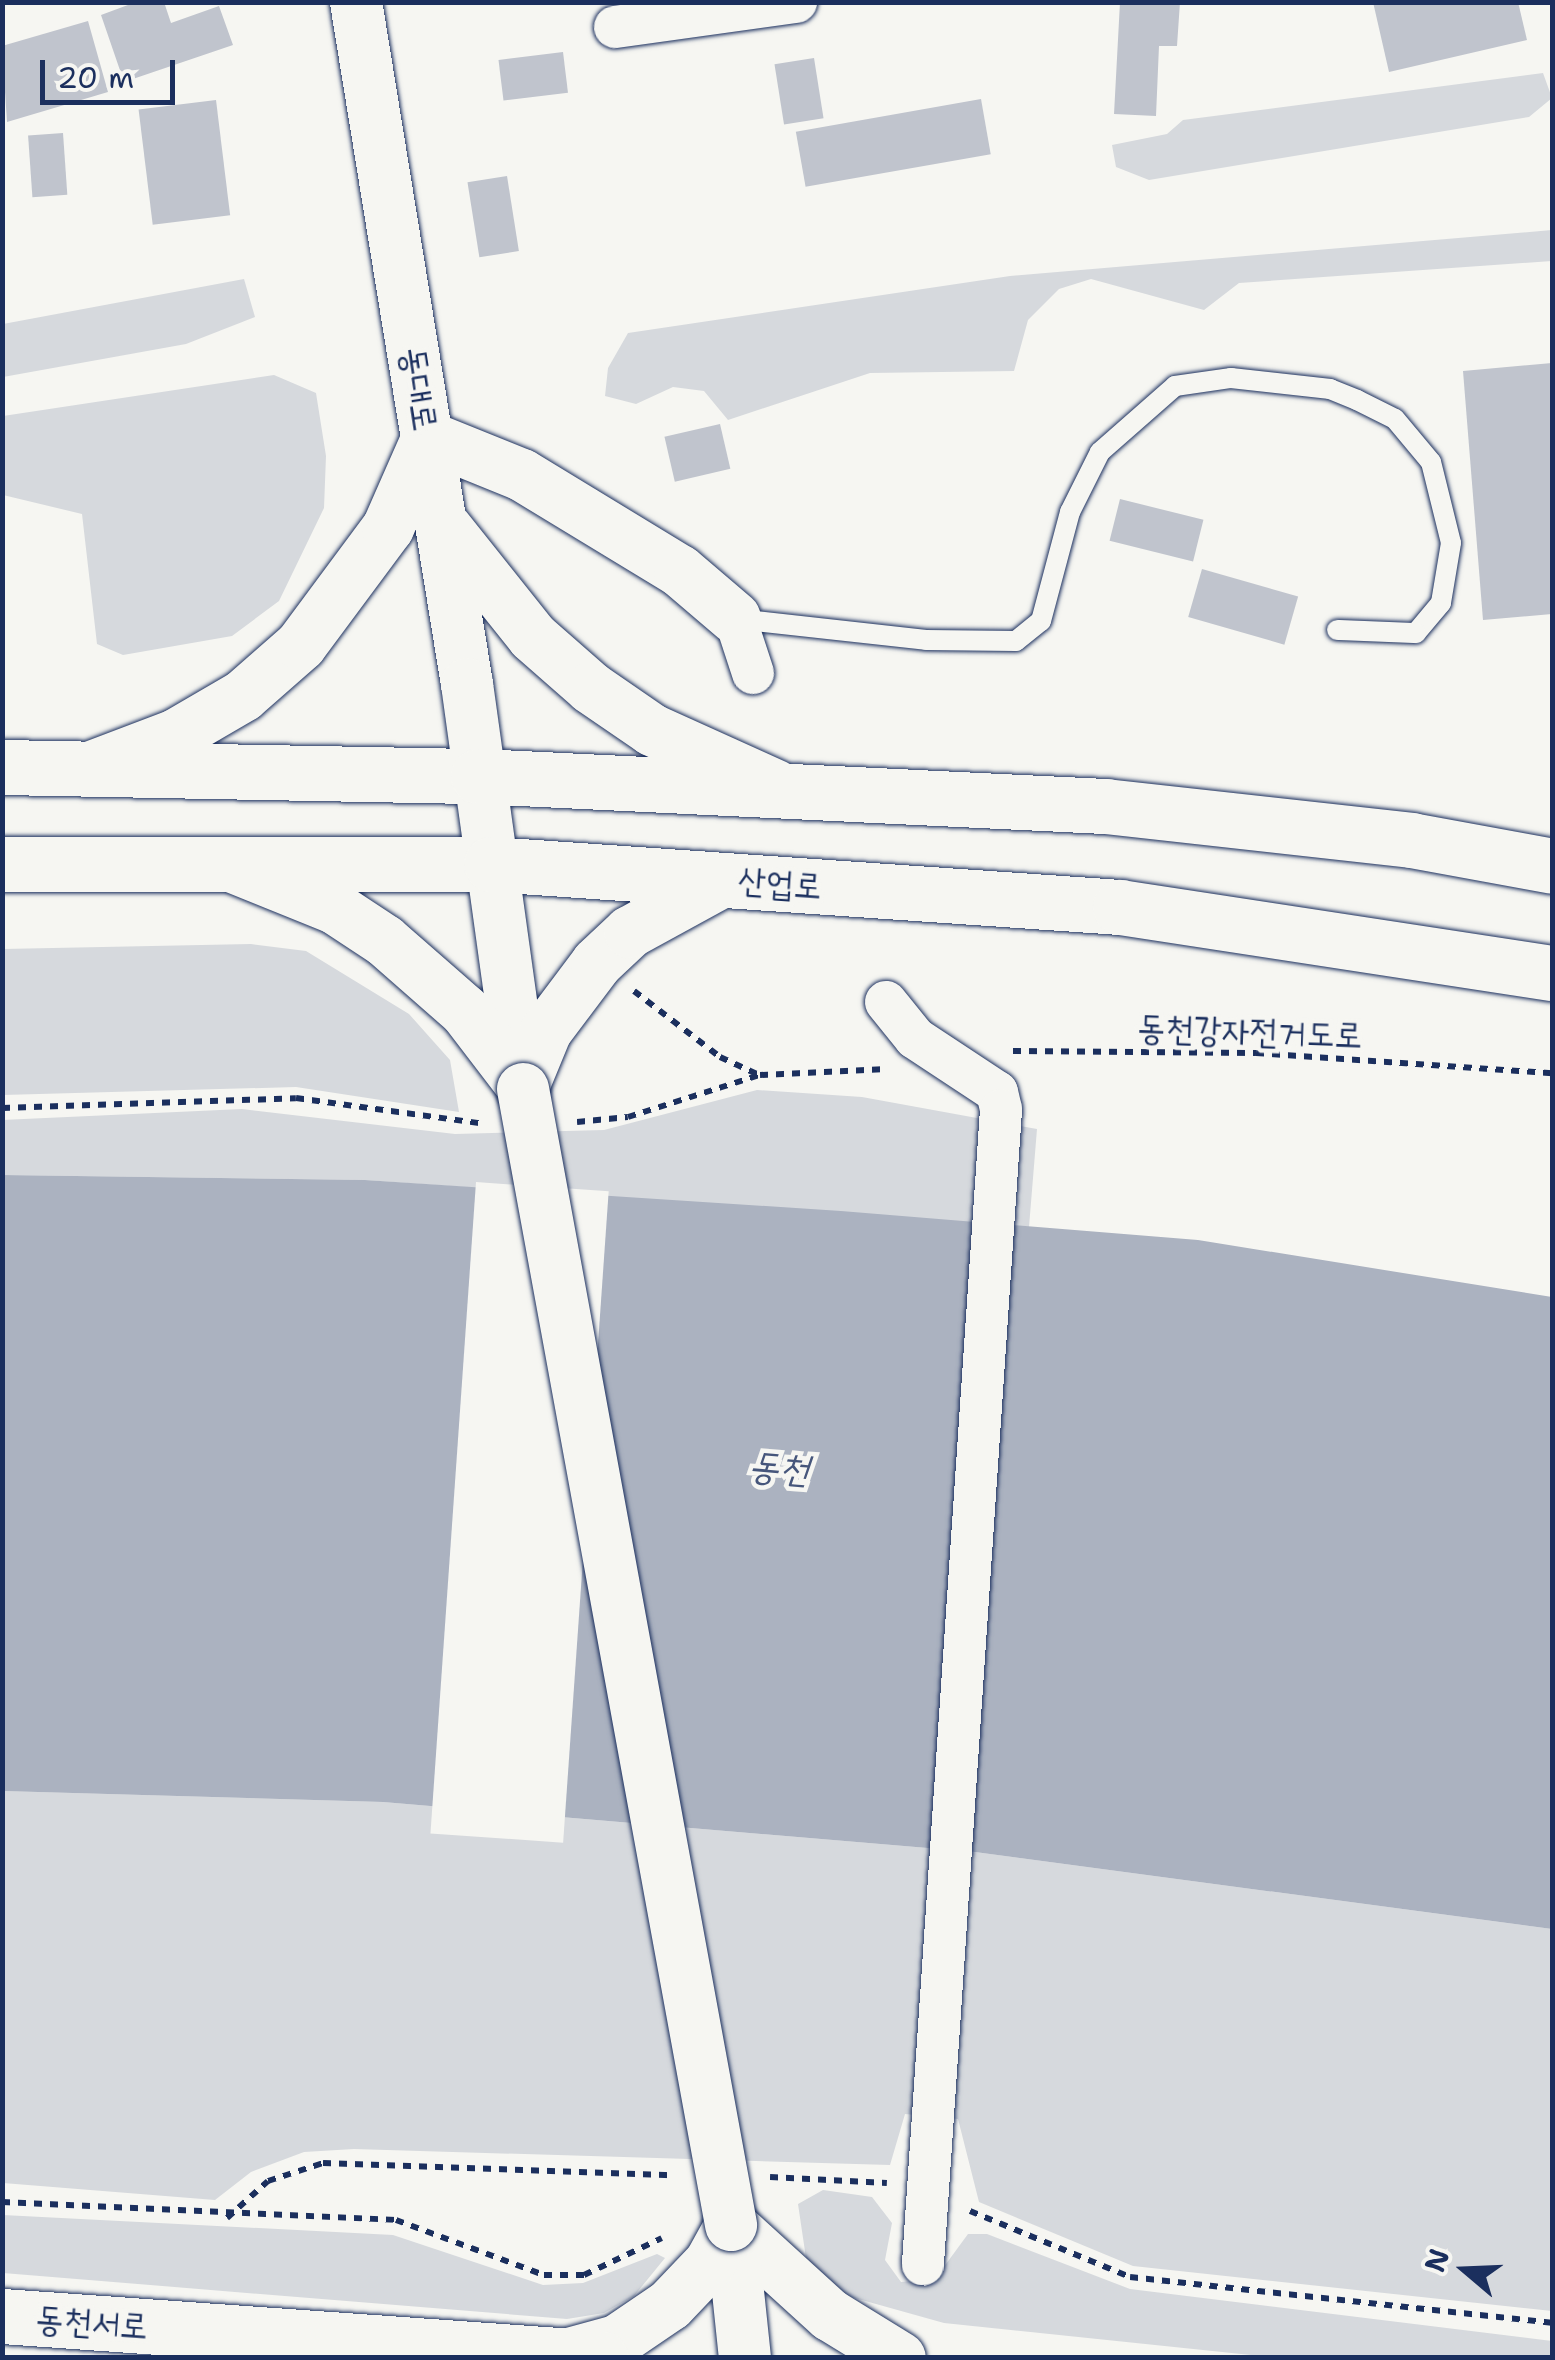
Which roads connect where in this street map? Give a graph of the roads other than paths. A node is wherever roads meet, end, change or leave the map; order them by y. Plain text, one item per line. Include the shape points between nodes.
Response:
1 (356, 2) edge
2 (796, 2) edge
3 (615, 27) dead end
4 (428, 436) junction
5 (441, 521) junction
6 (736, 618) junction
7 (1337, 630) dead end
8 (753, 672) dead end
9 (2, 767) edge
10 (86, 768) junction
11 (478, 776) junction
12 (787, 790) junction
13 (220, 863) junction
14 (2, 864) edge
15 (491, 864) junction
16 (1552, 866) edge
17 (725, 880) junction
18 (1552, 973) edge
19 (886, 1002) dead end
20 (523, 1089) junction
21 (731, 2224) junction
22 (923, 2264) dead end
23 (2, 2316) edge
24 (583, 2356) edge
25 (745, 2358) edge
26 (900, 2358) edge

1 - 4 street, 동대로
2 - 3 street
4 - 5 street, 동대로
4 - 6 street via 522,475 680,571
4 - 10 street via 388,528 301,645 226,706
5 - 11 street, 동대로
5 - 12 street via 533,637 592,688 685,748
6 - 7 lane via 926,640 1016,641 1040,621 1070,512 1100,452 1175,386 1231,378 1330,389 1394,419 1431,462 1450,543 1441,603 1416,632
6 - 8 street
9 - 10 main road
10 - 11 main road
11 - 12 main road
11 - 15 street, 동대로
12 - 16 main road via 1104,806 1411,840
13 - 14 main road, 산업로
13 - 15 main road, 산업로
13 - 20 street via 304,892 385,941 465,1011
15 - 17 main road, 산업로
15 - 20 street, 동대로
17 - 18 main road, 산업로 via 1120,907
17 - 20 street via 630,932 584,976 546,1031
19 - 22 street via 946,1059 996,1092 1001,1110
20 - 21 street, 동대로, bridge
21 - 24 street via 710,2263 670,2306
21 - 25 street, 동대로
21 - 26 street via 830,2315
23 - 24 main road, 동천서로

